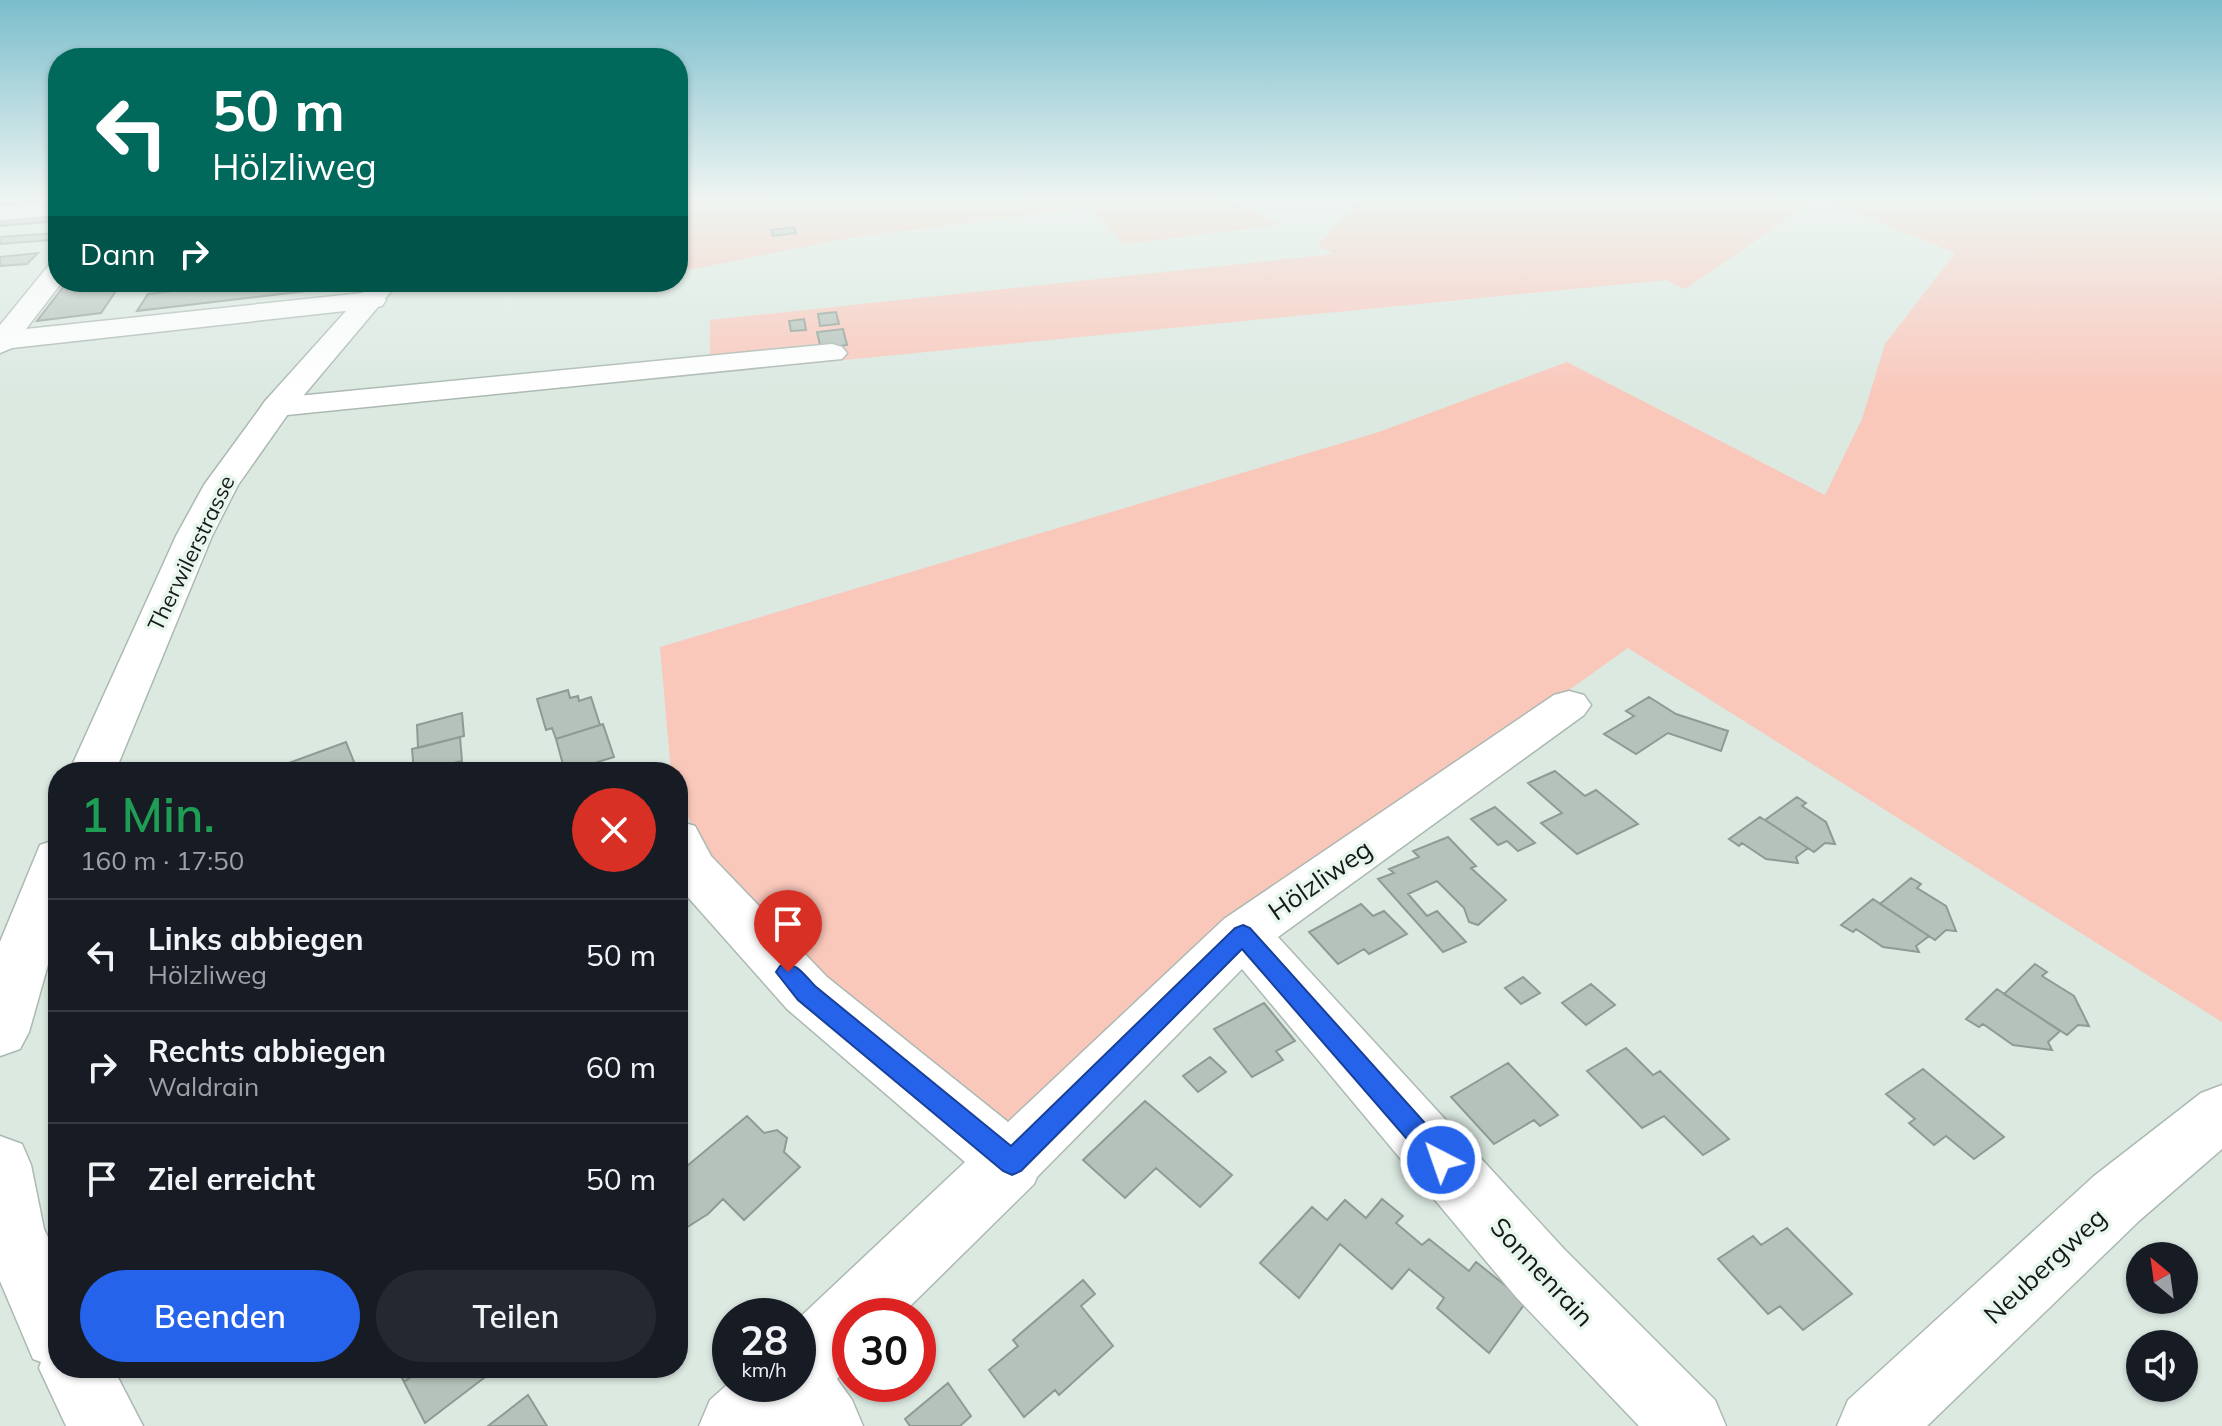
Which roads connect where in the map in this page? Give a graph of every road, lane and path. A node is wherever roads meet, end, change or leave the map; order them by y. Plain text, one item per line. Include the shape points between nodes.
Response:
1 (48, 282) edge
2 (371, 292) edge
3 (378, 292) edge
4 (5, 336) edge
5 (832, 353) dead end
6 (277, 407) junction
7 (1569, 705) dead end
8 (96, 762) edge
9 (688, 860) edge
10 (48, 885) edge
11 (1243, 934) junction
12 (0, 1032) edge
13 (2222, 1112) edge
14 (1012, 1163) junction
15 (0, 1165) edge
16 (871, 1298) edge
17 (48, 1312) edge
18 (832, 1335) edge
19 (816, 1350) edge
20 (80, 1378) edge
21 (761, 1402) edge
22 (809, 1402) edge
23 (106, 1426) edge
24 (736, 1426) edge
25 (826, 1426) edge
26 (1689, 1426) edge
27 (1874, 1426) edge

1 - 4 street
2 - 4 street
3 - 6 street, Therwilerstrasse
5 - 6 street
6 - 8 street, Therwilerstrasse via 221,485 194,536
7 - 11 street, Hölzliweg
9 - 14 street via 807,993
10 - 12 street
11 - 14 street, Hölzliweg
11 - 26 street, Sonnenrain via 1540,1273
13 - 27 street, Neubergweg via 2117,1198
14 - 16 street, Hölzliweg
15 - 17 street via 12,1233
18 - 19 street, Hölzliweg
20 - 23 street
21 - 24 street
22 - 25 street

